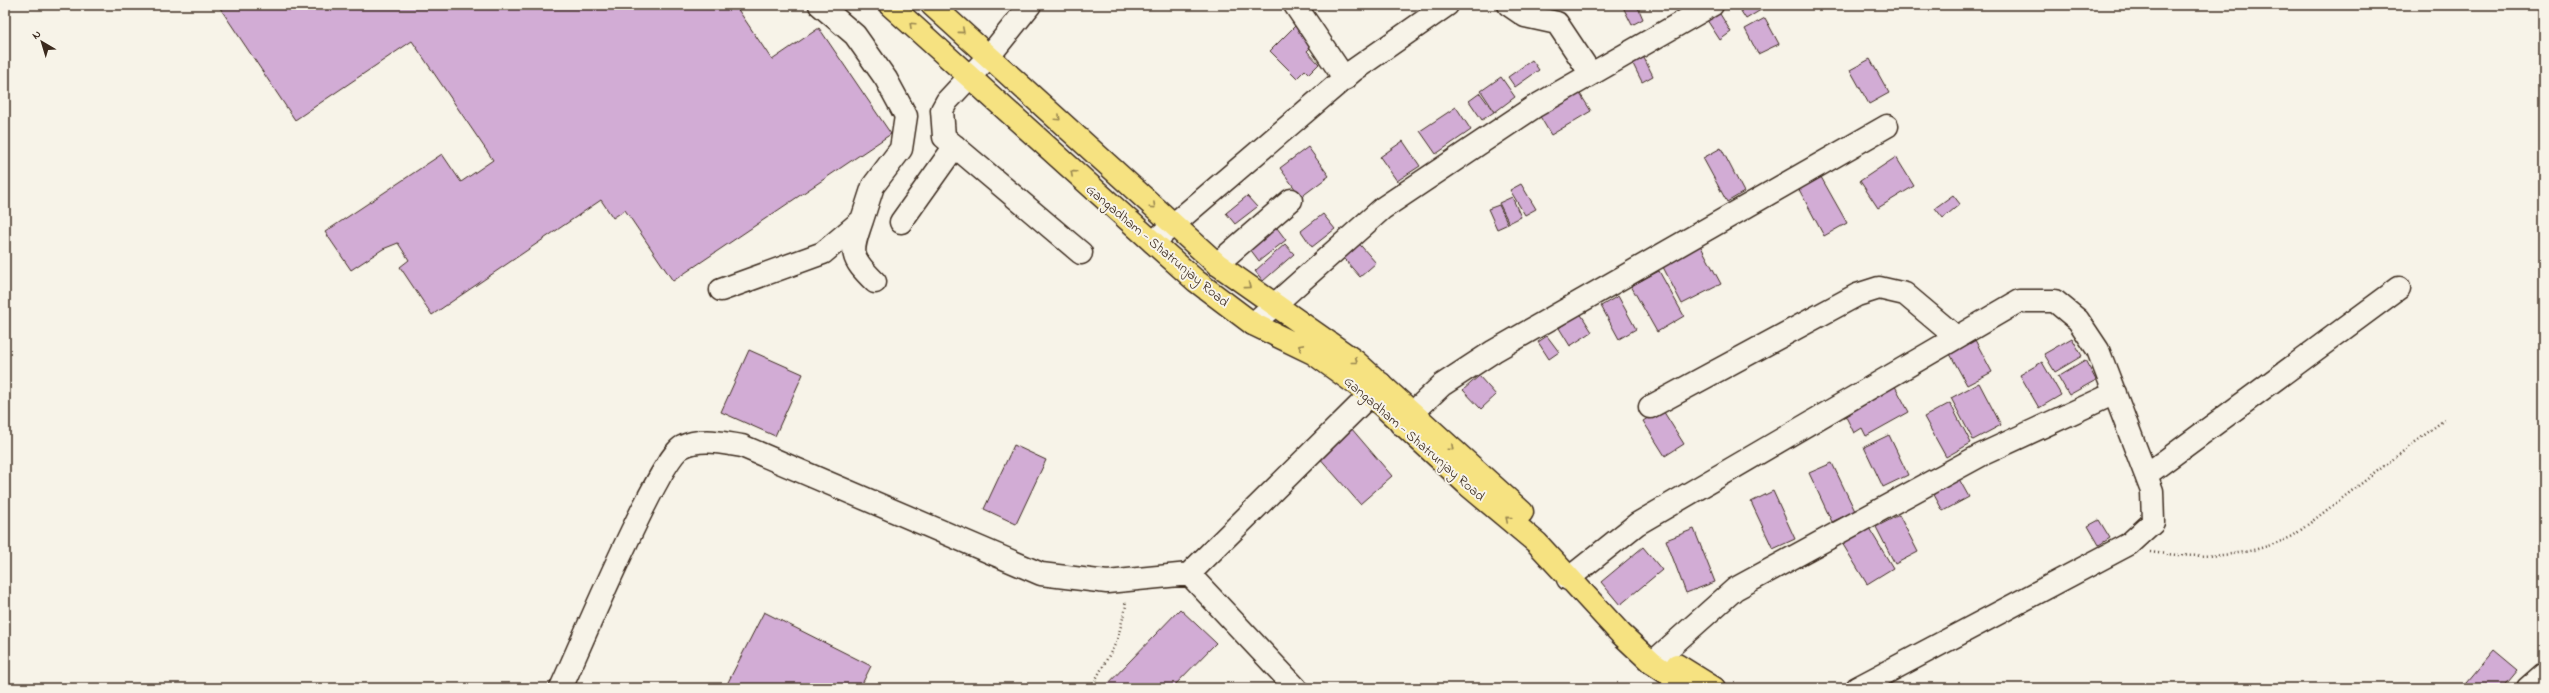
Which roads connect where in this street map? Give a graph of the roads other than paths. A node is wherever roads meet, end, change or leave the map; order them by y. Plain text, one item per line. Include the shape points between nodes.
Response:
1 (820, 5) edge
2 (890, 5) edge
3 (932, 5) edge
4 (1030, 5) edge
5 (1295, 5) edge
6 (1447, 5) edge
7 (1509, 5) edge
8 (1712, 5) edge
9 (990, 55) junction
10 (1591, 74) junction
11 (969, 79) junction
12 (1345, 79) junction
13 (1887, 126) dead end
14 (955, 146) junction
15 (1291, 200) dead end
16 (862, 220) junction
17 (901, 222) dead end
18 (1173, 225) junction
19 (1153, 242) junction
20 (1081, 253) dead end
21 (1217, 264) junction
22 (875, 282) dead end
23 (2399, 288) dead end
24 (721, 290) dead end
25 (1274, 305) junction
26 (1253, 324) junction
27 (1956, 337) junction
28 (1376, 390) junction
29 (2115, 393) junction
30 (1650, 407) dead end
31 (1407, 418) junction
32 (2146, 475) junction
33 (1189, 574) junction
34 (1574, 575) junction
35 (1656, 659) junction
36 (2544, 674) edge
37 (561, 688) edge
38 (1296, 688) edge
39 (1689, 688) edge
40 (1714, 688) edge
41 (1857, 688) edge
42 (2528, 688) edge

1 - 16 street via 855,35 886,79 906,116 901,149 873,186
11 -> 2 main road, Gangadham - Shatrunjay Road
3 -> 9 main road, Gangadham - Shatrunjay Road
4 - 9 street
5 - 12 street
6 - 12 street
7 - 10 street via 1525,16 1557,23
8 - 10 street
9 - 11 street
9 -> 18 main road, Gangadham - Shatrunjay Road
10 - 25 street via 1534,107 1383,208
11 - 14 street via 946,101 942,110 944,136
19 -> 11 main road, Gangadham - Shatrunjay Road
12 - 18 street
13 - 31 street via 1494,352 1442,385
14 - 17 street
14 - 20 street
15 - 21 street
16 - 22 street via 853,244 856,262
16 - 24 street via 823,253
18 - 19 street
18 - 21 main road, Gangadham - Shatrunjay Road
19 - 26 main road, Gangadham - Shatrunjay Road via 1196,281
21 -> 25 main road, Gangadham - Shatrunjay Road
23 - 32 street
25 - 26 street
25 -> 28 main road, Gangadham - Shatrunjay Road via 1356,361
28 -> 26 main road, Gangadham - Shatrunjay Road via 1313,353
27 - 29 street via 2019,301 2055,301 2078,320 2098,350
27 - 30 street via 1905,294 1879,288 1857,295
27 - 34 street via 1643,520
28 - 31 main road, Gangadham - Shatrunjay Road
28 - 33 street
29 - 32 street
29 - 35 street via 1981,455 1735,589
31 - 34 main road, Gangadham - Shatrunjay Road via 1469,486
32 - 41 street via 2152,492 2153,522 2129,544
33 - 37 street via 1107,582 1041,574 742,446 708,441 681,447 657,479
33 - 38 street
34 - 35 main road, Gangadham - Shatrunjay Road
35 - 39 main road, Gangadham - Shatrunjay Road
35 - 40 main road, Gangadham - Shatrunjay Road
36 - 42 street

